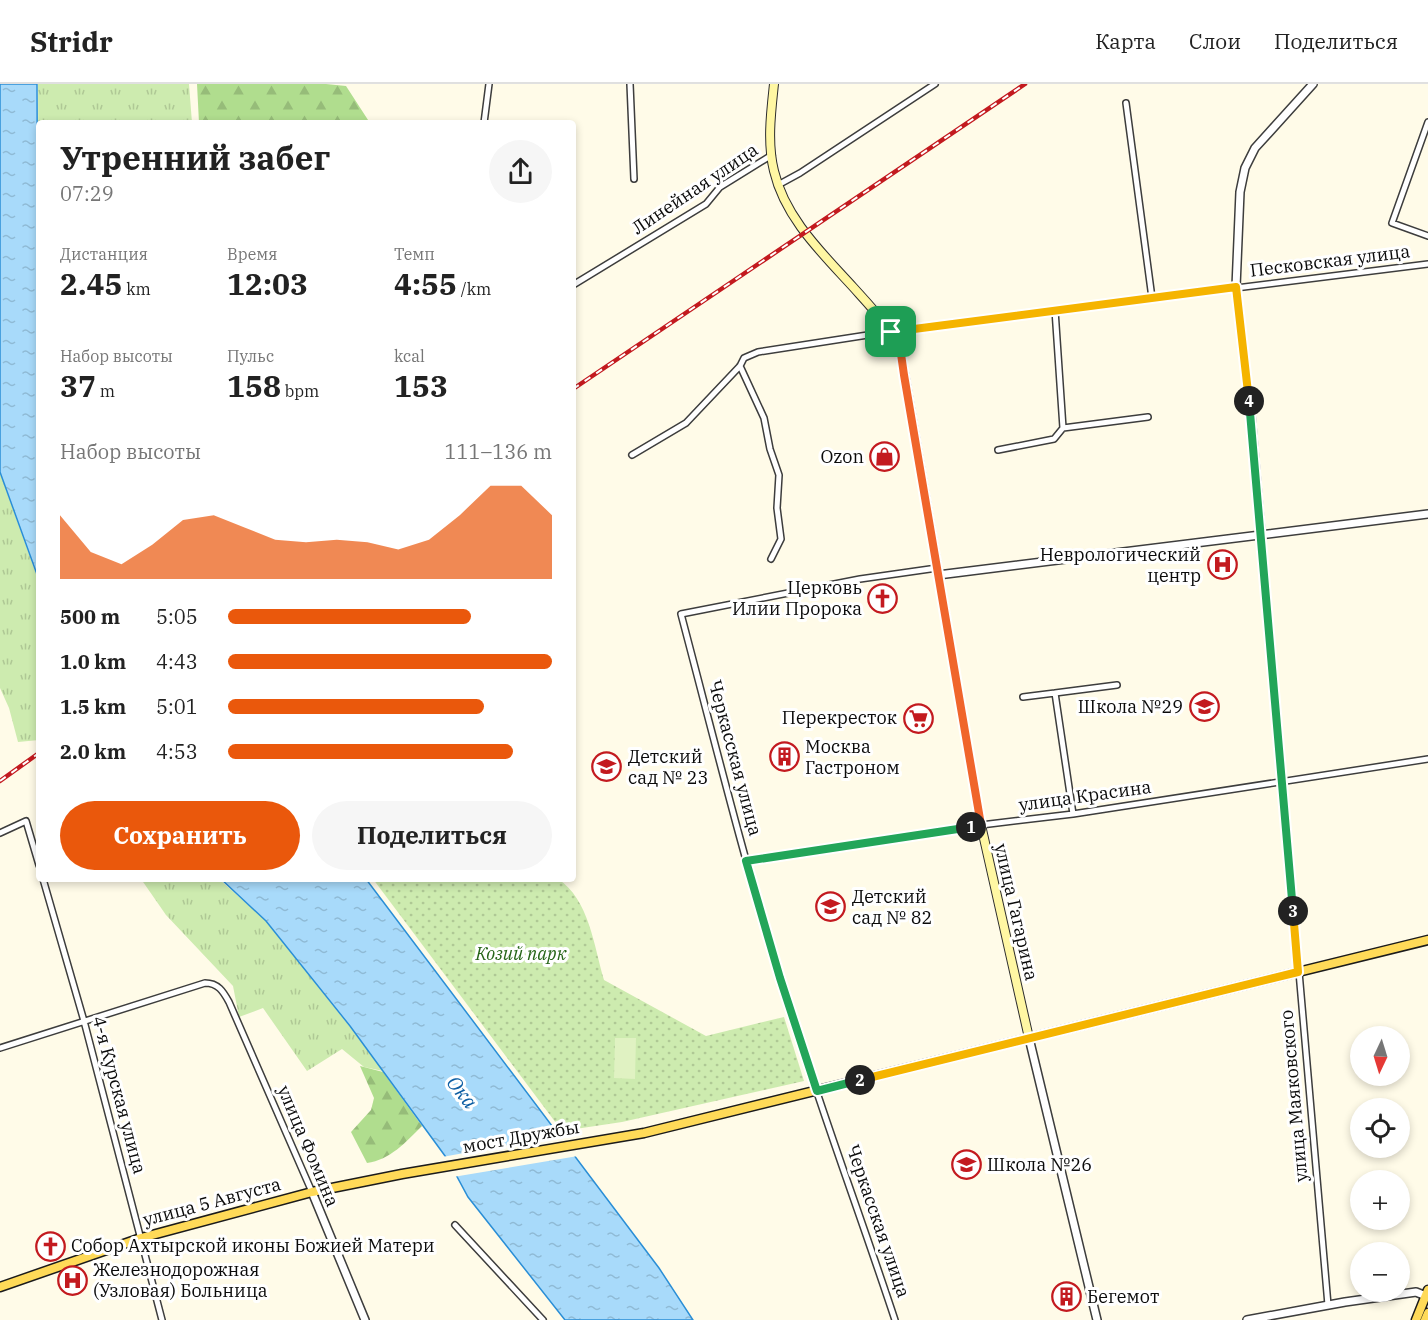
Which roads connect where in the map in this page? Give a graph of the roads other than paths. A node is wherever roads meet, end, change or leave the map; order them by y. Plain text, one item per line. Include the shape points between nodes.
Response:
1 (489, 84) edge
2 (630, 84) edge
3 (774, 84) edge
4 (935, 84) edge
5 (1313, 84) edge
6 (1126, 103) dead end
7 (484, 120) edge
8 (1428, 122) edge
9 (772, 155) junction
10 (634, 179) dead end
11 (778, 185) junction
12 (1428, 236) edge
13 (1428, 264) edge
14 (576, 283) edge
15 (1236, 287) junction
16 (1152, 298) junction
17 (1054, 310) junction
18 (891, 332) junction
19 (740, 366) junction
20 (1148, 417) dead end
21 (1063, 428) junction
22 (998, 450) dead end
23 (632, 455) dead end
24 (1428, 514) edge
25 (1261, 535) junction
26 (771, 559) dead end
27 (938, 572) junction
28 (1117, 685) dead end
29 (1055, 693) junction
30 (1023, 697) dead end
31 (1428, 759) edge
32 (1281, 782) junction
33 (1073, 814) junction
34 (981, 825) junction
35 (0, 833) edge
36 (36, 855) edge
37 (746, 861) junction
38 (44, 882) edge
39 (1428, 940) edge
40 (1298, 972) junction
41 (84, 1021) junction
42 (1029, 1038) junction
43 (0, 1047) edge
44 (817, 1091) junction
45 (402, 1174) joint
46 (312, 1192) junction
47 (455, 1225) dead end
48 (141, 1238) junction
49 (0, 1287) edge
50 (1427, 1294) edge
51 (1328, 1305) junction
52 (1428, 1313) edge
53 (162, 1320) edge
54 (364, 1320) edge
55 (543, 1320) edge
56 (895, 1320) edge
57 (1097, 1320) edge
58 (1246, 1320) edge
59 (1416, 1320) edge
60 (1425, 1320) edge

1 - 7 street
2 - 10 street
3 - 9 main road, улица Гагарина
4 - 11 street
5 - 15 street, улица Маяковского via 1255,148 1245,168 1240,192
6 - 16 street
8 - 12 street via 1392,224
9 - 11 main road, улица Гагарина
9 - 14 street, Линейная улица via 720,187 706,204
11 - 18 main road, улица Гагарина via 800,226
13 - 15 street, Песковская улица
15 - 16 street, Песковская улица
15 - 25 street, улица Маяковского
16 - 17 street, Песковская улица
17 - 18 street, Песковская улица
17 - 21 street
18 - 19 street, Песковская улица via 758,352 744,358
18 - 27 main road, улица Гагарина via 901,354
19 - 23 street, Песковская улица via 686,423
19 - 26 street via 764,418 779,475 777,508 781,539
20 - 21 street
21 - 22 street via 1054,439
24 - 25 street
25 - 27 street
25 - 32 street, улица Маяковского
27 - 34 main road, улица Гагарина
27 - 37 street, Черкасская улица via 860,579 681,614
28 - 29 street
29 - 30 street
29 - 33 street
31 - 32 street, улица Красина
32 - 33 street, улица Красина
32 - 40 street, улица Маяковского
33 - 34 street, улица Красина
34 - 37 street, улица Красина
34 - 42 main road, улица Гагарина
35 - 36 street via 26,820
37 - 44 street, Черкасская улица
38 - 41 street, 4-я Курская улица
39 - 40 main road, мост Дружбы
40 - 42 main road, мост Дружбы
40 - 51 street, улица Маяковского
41 - 43 street
41 - 46 street, улица Фомина via 205,983 218,986 229,1002
41 - 48 street, 4-я Курская улица
42 - 44 main road, мост Дружбы
42 - 57 street, улица Гагарина
44 - 45 main road, мост Дружбы via 644,1133
44 - 56 street, Черкасская улица
45 - 46 main road, улица 5 Августа
46 - 48 main road, улица 5 Августа
46 - 54 street, улица Фомина
47 - 55 street
48 - 49 main road, улица 5 Августа
48 - 53 street, 4-я Курская улица
50 - 51 street via 1416,1292
50 - 59 main road
51 - 58 street
52 - 60 main road

